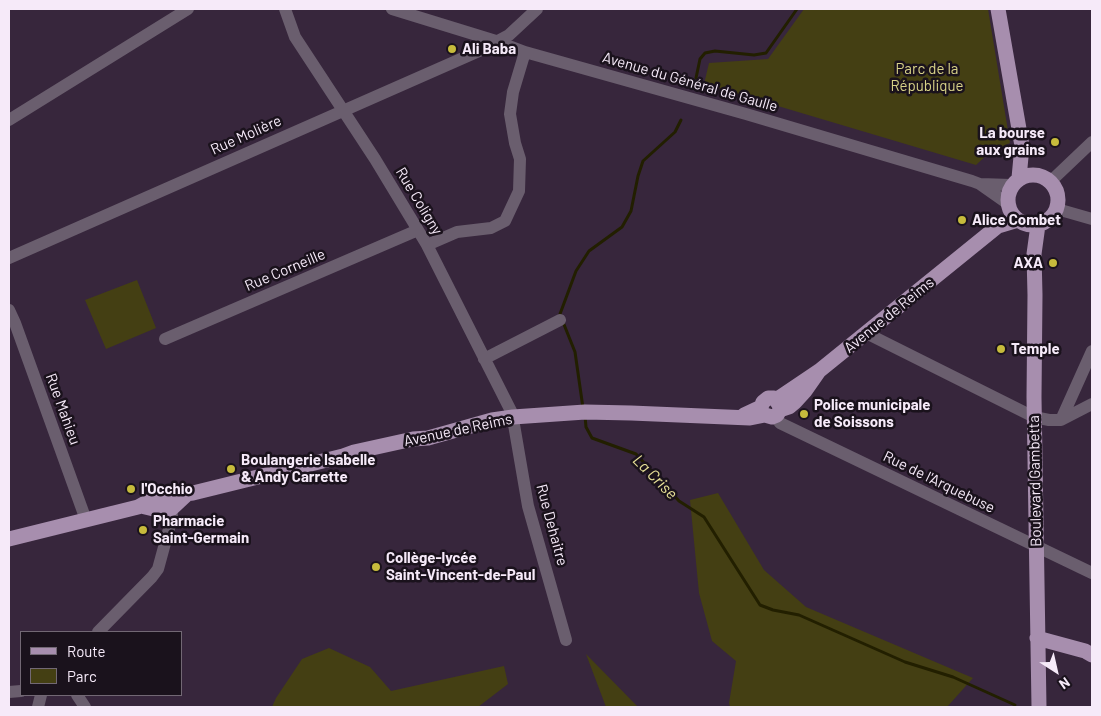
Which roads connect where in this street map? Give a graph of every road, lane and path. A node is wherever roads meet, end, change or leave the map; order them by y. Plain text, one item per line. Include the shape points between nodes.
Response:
1 (188, 9) edge
2 (285, 9) edge
3 (392, 9) edge
4 (537, 9) edge
5 (998, 9) edge
6 (496, 41) junction
7 (525, 52) junction
8 (343, 110) junction
9 (9, 120) edge
10 (1092, 142) edge
11 (1022, 146) junction
12 (1044, 178) junction
13 (1015, 182) junction
14 (980, 184) junction
15 (1008, 205) junction
16 (1057, 209) junction
17 (1092, 219) edge
18 (1027, 223) junction
19 (998, 226) junction
20 (418, 230) junction
21 (427, 245) junction
22 (9, 258) edge
23 (9, 310) edge
24 (560, 320) dead end
25 (866, 333) junction
26 (164, 339) dead end
27 (1092, 351) edge
28 (484, 359) junction
29 (1092, 404) edge
30 (772, 410) junction
31 (513, 417) junction
32 (1034, 417) junction
33 (1061, 420) junction
34 (186, 495) junction
35 (158, 499) junction
36 (141, 506) junction
37 (171, 509) junction
38 (86, 520) junction
39 (9, 539) edge
40 (1036, 546) junction
41 (1092, 573) edge
42 (99, 631) edge
43 (1037, 638) junction
44 (566, 640) dead end
45 (1092, 655) edge
46 (78, 696) edge
47 (85, 707) edge
48 (1039, 707) edge

1 - 9 street
2 - 8 street, Rue Coligny via 295,37
3 - 6 street, Avenue du Général de Gaulle
4 - 6 street, Rue Molière via 509,35
5 - 11 main road
6 - 7 street, Avenue du Général de Gaulle
6 - 8 street, Rue Molière
7 - 14 street, Avenue du Général de Gaulle
7 - 21 street via 510,114 520,159 519,192 505,221 491,228 457,232
8 - 20 street, Rue Coligny
8 - 22 street, Rue Molière
10 - 12 street
11 - 12 main road
11 - 13 main road
12 - 13 main road via 1031,174
12 - 16 main road via 1056,190
13 - 14 street, Avenue du Général de Gaulle
13 - 15 main road via 1008,194
14 - 15 street, Avenue du Général de Gaulle
15 - 18 main road via 1012,215
15 - 19 main road, Avenue de Reims
16 - 17 street
16 - 18 main road via 1046,222
18 - 19 main road, Avenue de Reims
18 - 32 main road, Boulevard Gambetta via 1034,254
19 - 25 main road, Avenue de Reims
20 - 21 street, Rue Coligny
20 - 26 street, Rue Corneille
21 - 28 street, Rue Coligny
23 - 38 street, Rue Mahieu
24 - 28 street
25 - 30 main road, Avenue de Reims via 819,371 789,407
25 - 32 street
27 - 33 street
28 - 31 street, Rue Coligny
29 - 33 street
30 - 31 main road, Avenue de Reims via 750,418 581,412
30 - 40 street, Rue de l'Arquebuse via 780,423
31 - 34 main road, Avenue de Reims via 354,452
31 - 44 street, Rue Dehaitre via 528,506
32 - 33 street
32 - 40 main road, Boulevard Gambetta
34 - 35 main road, Avenue de Reims
34 - 37 main road, Avenue de Reims
35 - 36 main road, Avenue de Reims
35 - 37 main road
36 - 37 main road, Avenue de Reims via 162,511
36 - 38 main road, Avenue de Reims
37 - 42 street via 158,569
38 - 39 main road, Avenue de Reims
40 - 41 street, Rue de l'Arquebuse
40 - 43 main road, Boulevard Gambetta
43 - 45 main road
43 - 48 main road, Boulevard Gambetta
46 - 47 street

